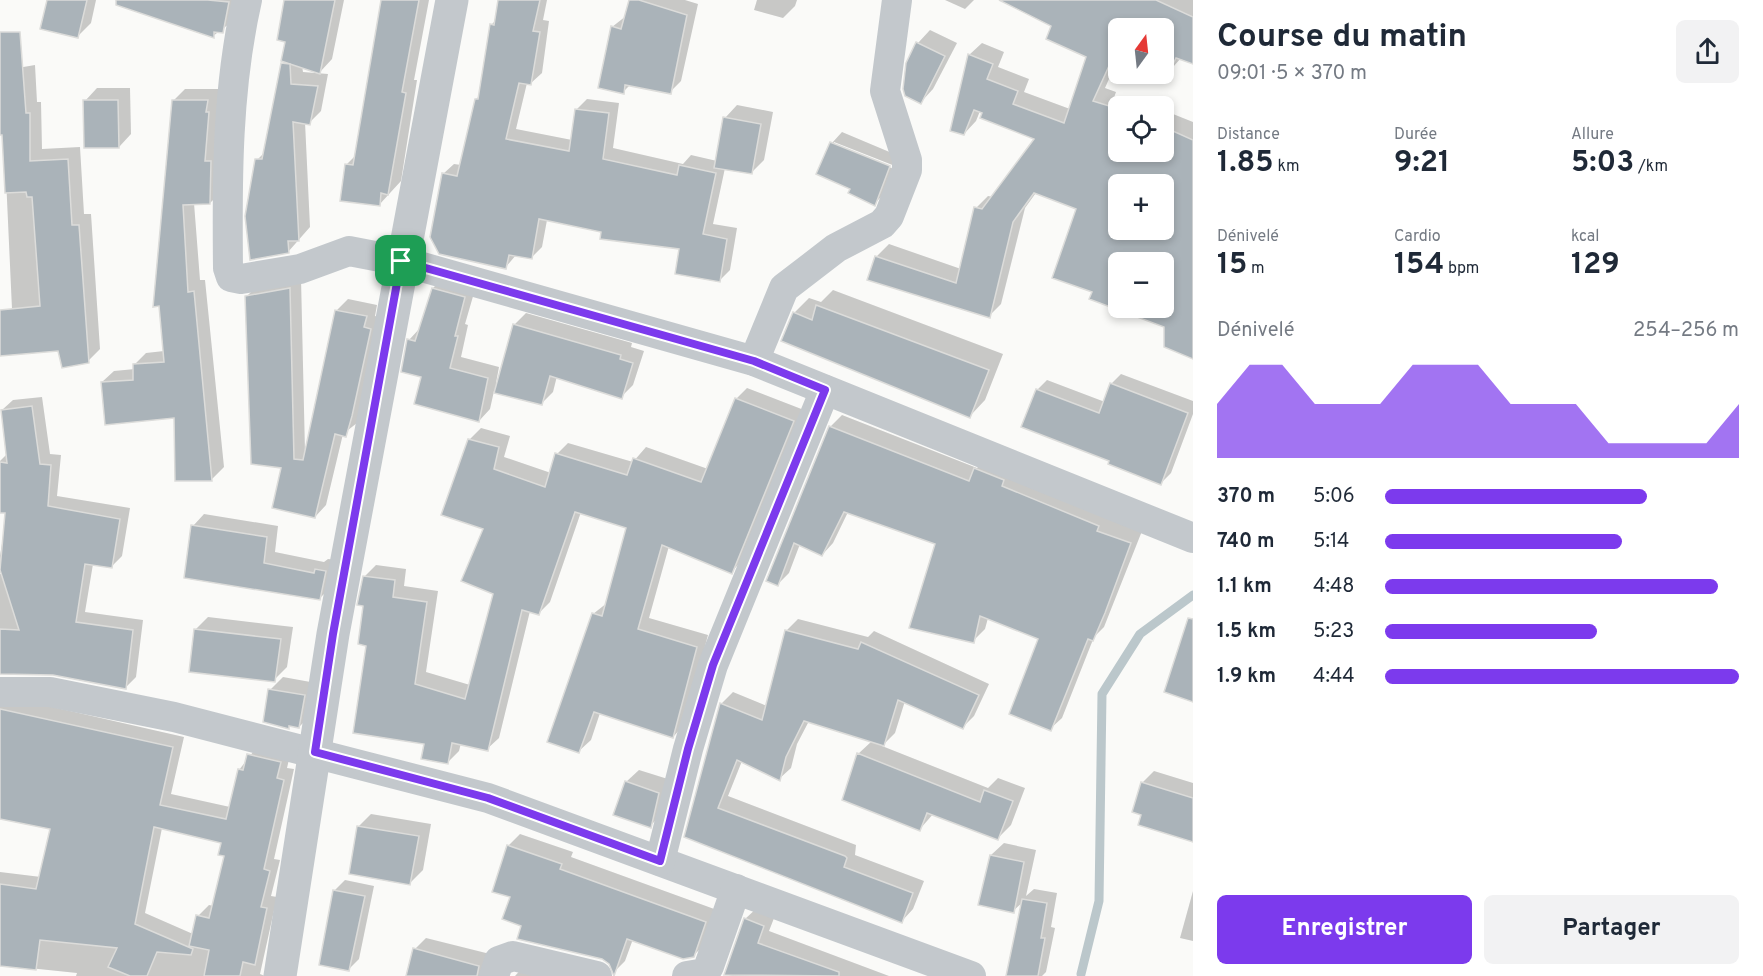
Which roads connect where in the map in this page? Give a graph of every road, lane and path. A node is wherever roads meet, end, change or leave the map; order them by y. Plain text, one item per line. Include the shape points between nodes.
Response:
1 (247, 0) edge
2 (452, 0) edge
3 (897, 0) edge
4 (401, 261) junction
5 (754, 361) junction
6 (825, 390) junction
7 (1190, 529) edge
8 (0, 692) edge
9 (315, 752) junction
10 (660, 861) junction
11 (736, 889) junction
12 (280, 976) edge
13 (494, 976) edge
14 (597, 976) edge
15 (687, 976) edge
16 (971, 976) edge

1 - 4 street via 238,42 227,161 231,277 241,279 300,268 349,251
2 - 4 street
3 - 5 street via 885,91 907,170 889,216 873,230 836,248 784,288
4 - 5 street
4 - 9 street
5 - 6 street
6 - 7 street
6 - 10 street via 713,665
8 - 9 street via 50,692
9 - 10 street via 488,798
9 - 12 street
10 - 11 street
11 - 15 street via 709,966 705,973
11 - 16 street
13 - 14 street via 500,961 513,956

